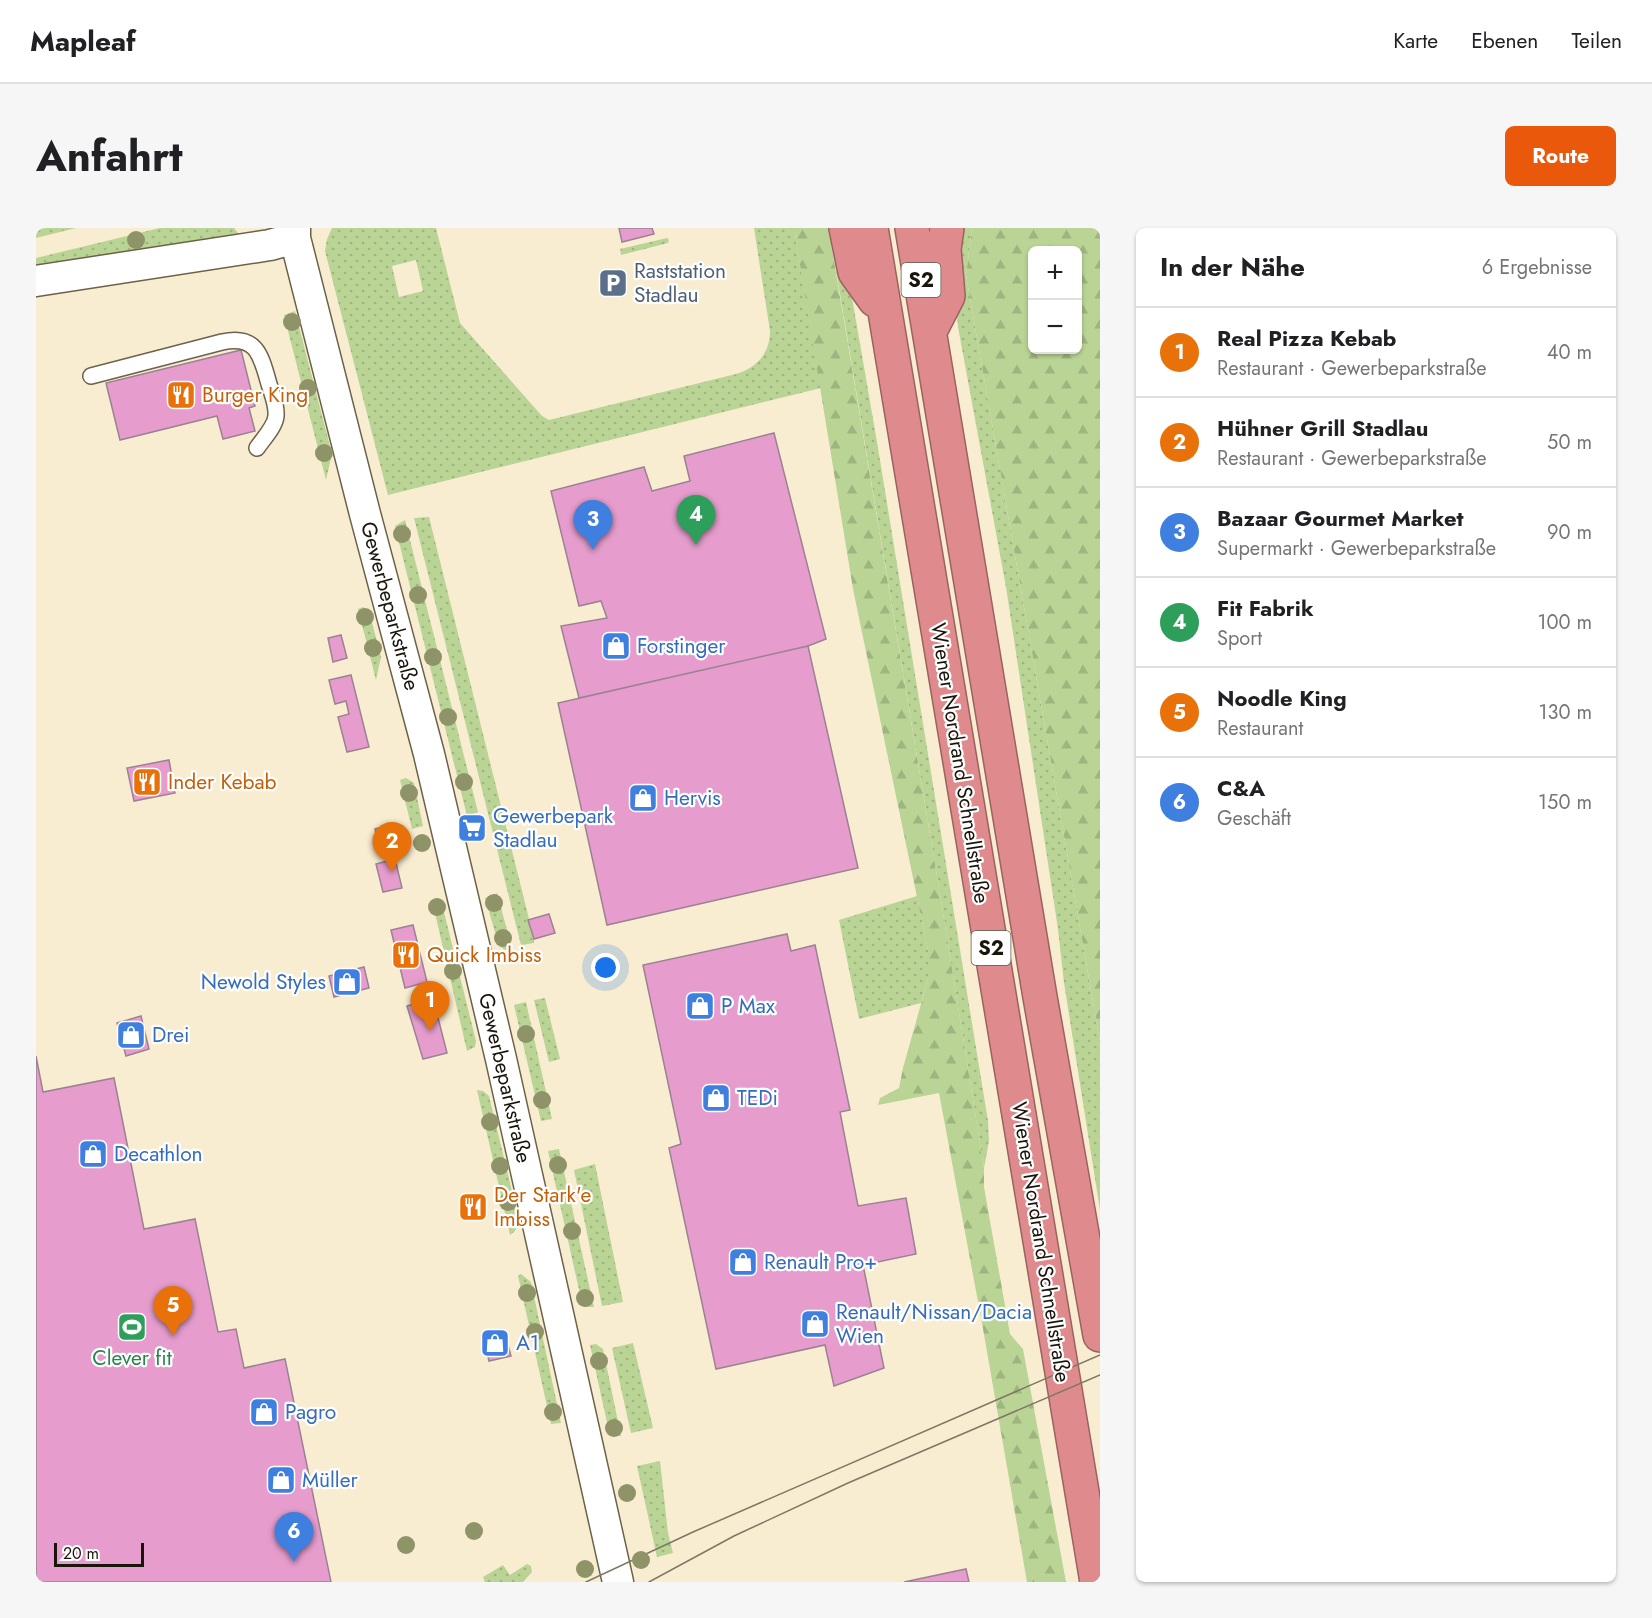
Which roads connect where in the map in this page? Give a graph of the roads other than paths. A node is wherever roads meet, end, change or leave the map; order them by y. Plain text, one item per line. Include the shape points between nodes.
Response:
1 (846, 228) edge
2 (871, 228) edge
3 (912, 228) edge
4 (947, 228) edge
5 (295, 233) edge
6 (36, 281) edge
7 (885, 314) junction
8 (930, 331) junction
9 (91, 376) dead end
10 (257, 448) dead end
11 (1100, 1335) edge
12 (618, 1582) edge
13 (1097, 1582) edge

1 - 7 highway via 855,272
2 - 7 highway, Wiener Nordrand Schnellstraße / S2
3 - 8 highway, Wiener Nordrand Schnellstraße / S2
4 - 8 highway via 944,249 948,296
5 - 6 street via 270,245
5 - 12 street, Gewerbeparkstraße via 431,764
7 - 13 highway, Wiener Nordrand Schnellstraße / S2
8 - 11 highway, Wiener Nordrand Schnellstraße / S2
9 - 10 lane via 222,342 246,342 262,360 276,416

